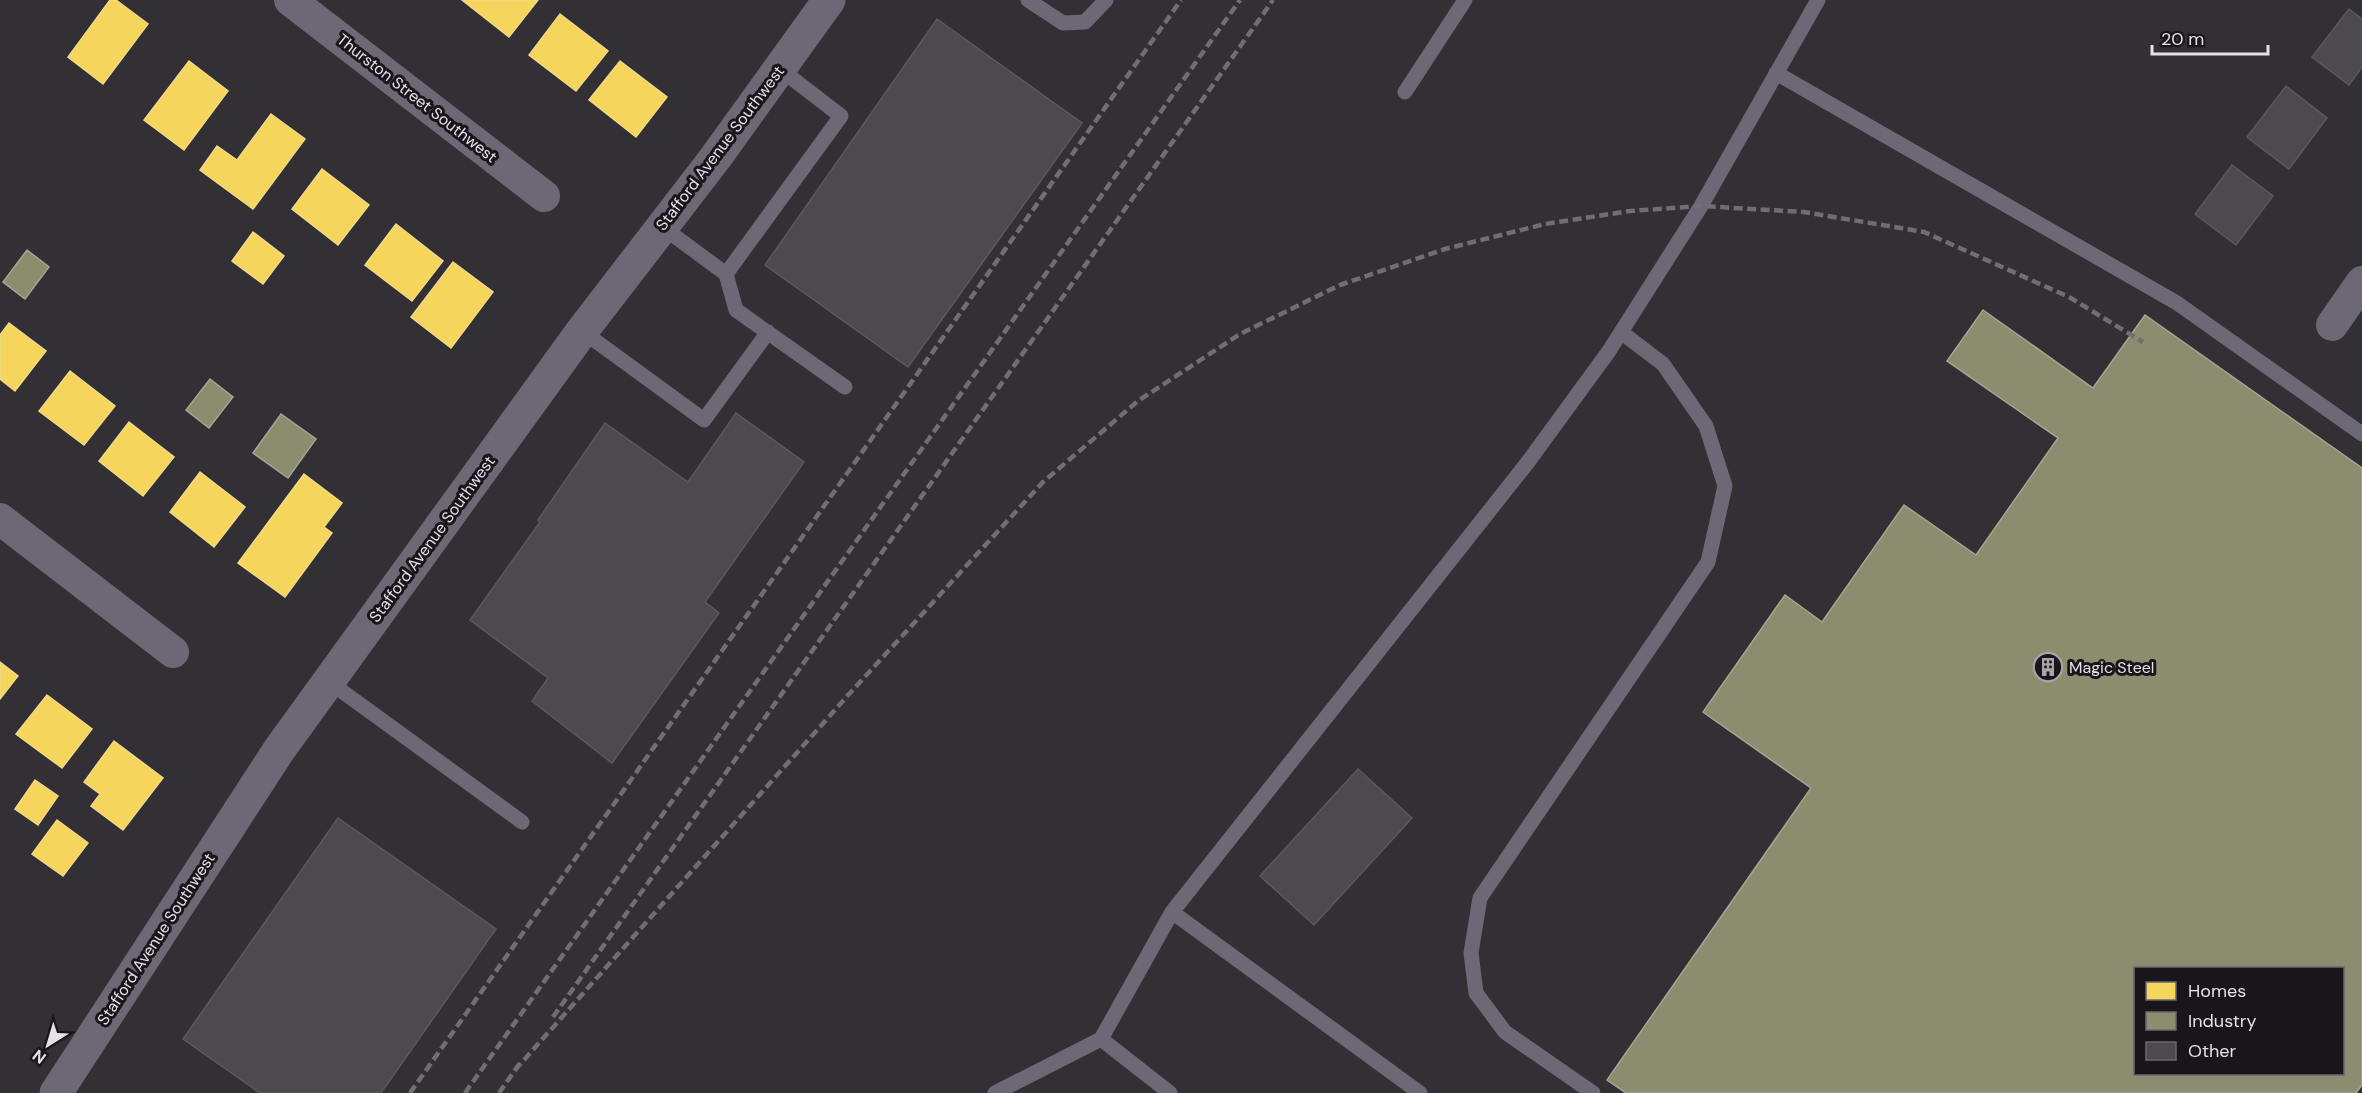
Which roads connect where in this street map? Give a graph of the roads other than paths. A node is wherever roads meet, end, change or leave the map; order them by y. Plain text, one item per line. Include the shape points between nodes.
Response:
1 (290, 0) edge
2 (829, 0) edge
3 (1028, 0) edge
4 (1106, 0) edge
5 (1465, 0) edge
6 (1818, 0) edge
7 (780, 69) junction
8 (1776, 73) junction
9 (1406, 92) dead end
10 (544, 196) dead end
11 (661, 226) junction
12 (726, 274) junction
13 (2362, 282) edge
14 (2332, 325) dead end
15 (582, 331) junction
16 (768, 332) junction
17 (1621, 332) junction
18 (845, 387) dead end
19 (2362, 434) edge
20 (0, 519) edge
21 (173, 652) dead end
22 (328, 681) junction
23 (522, 822) dead end
24 (1172, 912) junction
25 (1101, 1039) junction
26 (56, 1093) edge
27 (995, 1093) edge
28 (1170, 1093) edge
29 (1420, 1093) edge
30 (1593, 1093) edge

1 - 10 street, Thurston Street Southwest
2 - 7 street, Stafford Avenue Southwest
3 - 4 lane via 1063,23 1086,22
5 - 9 lane
6 - 8 lane
7 - 11 street, Stafford Avenue Southwest
7 - 12 lane via 841,116
8 - 17 lane via 1701,206
8 - 19 lane via 2177,303
11 - 12 lane
11 - 15 street, Stafford Avenue Southwest
12 - 16 lane via 736,310
13 - 14 street
15 - 16 lane via 704,420
15 - 22 street, Stafford Avenue Southwest
16 - 18 lane
17 - 24 lane via 1528,462
17 - 30 lane via 1663,364 1706,426 1725,486 1708,562 1480,898 1471,953 1476,993 1505,1032
20 - 21 street
22 - 23 lane
22 - 26 street, Stafford Avenue Southwest
24 - 25 lane
24 - 29 lane
25 - 27 lane
25 - 28 lane

